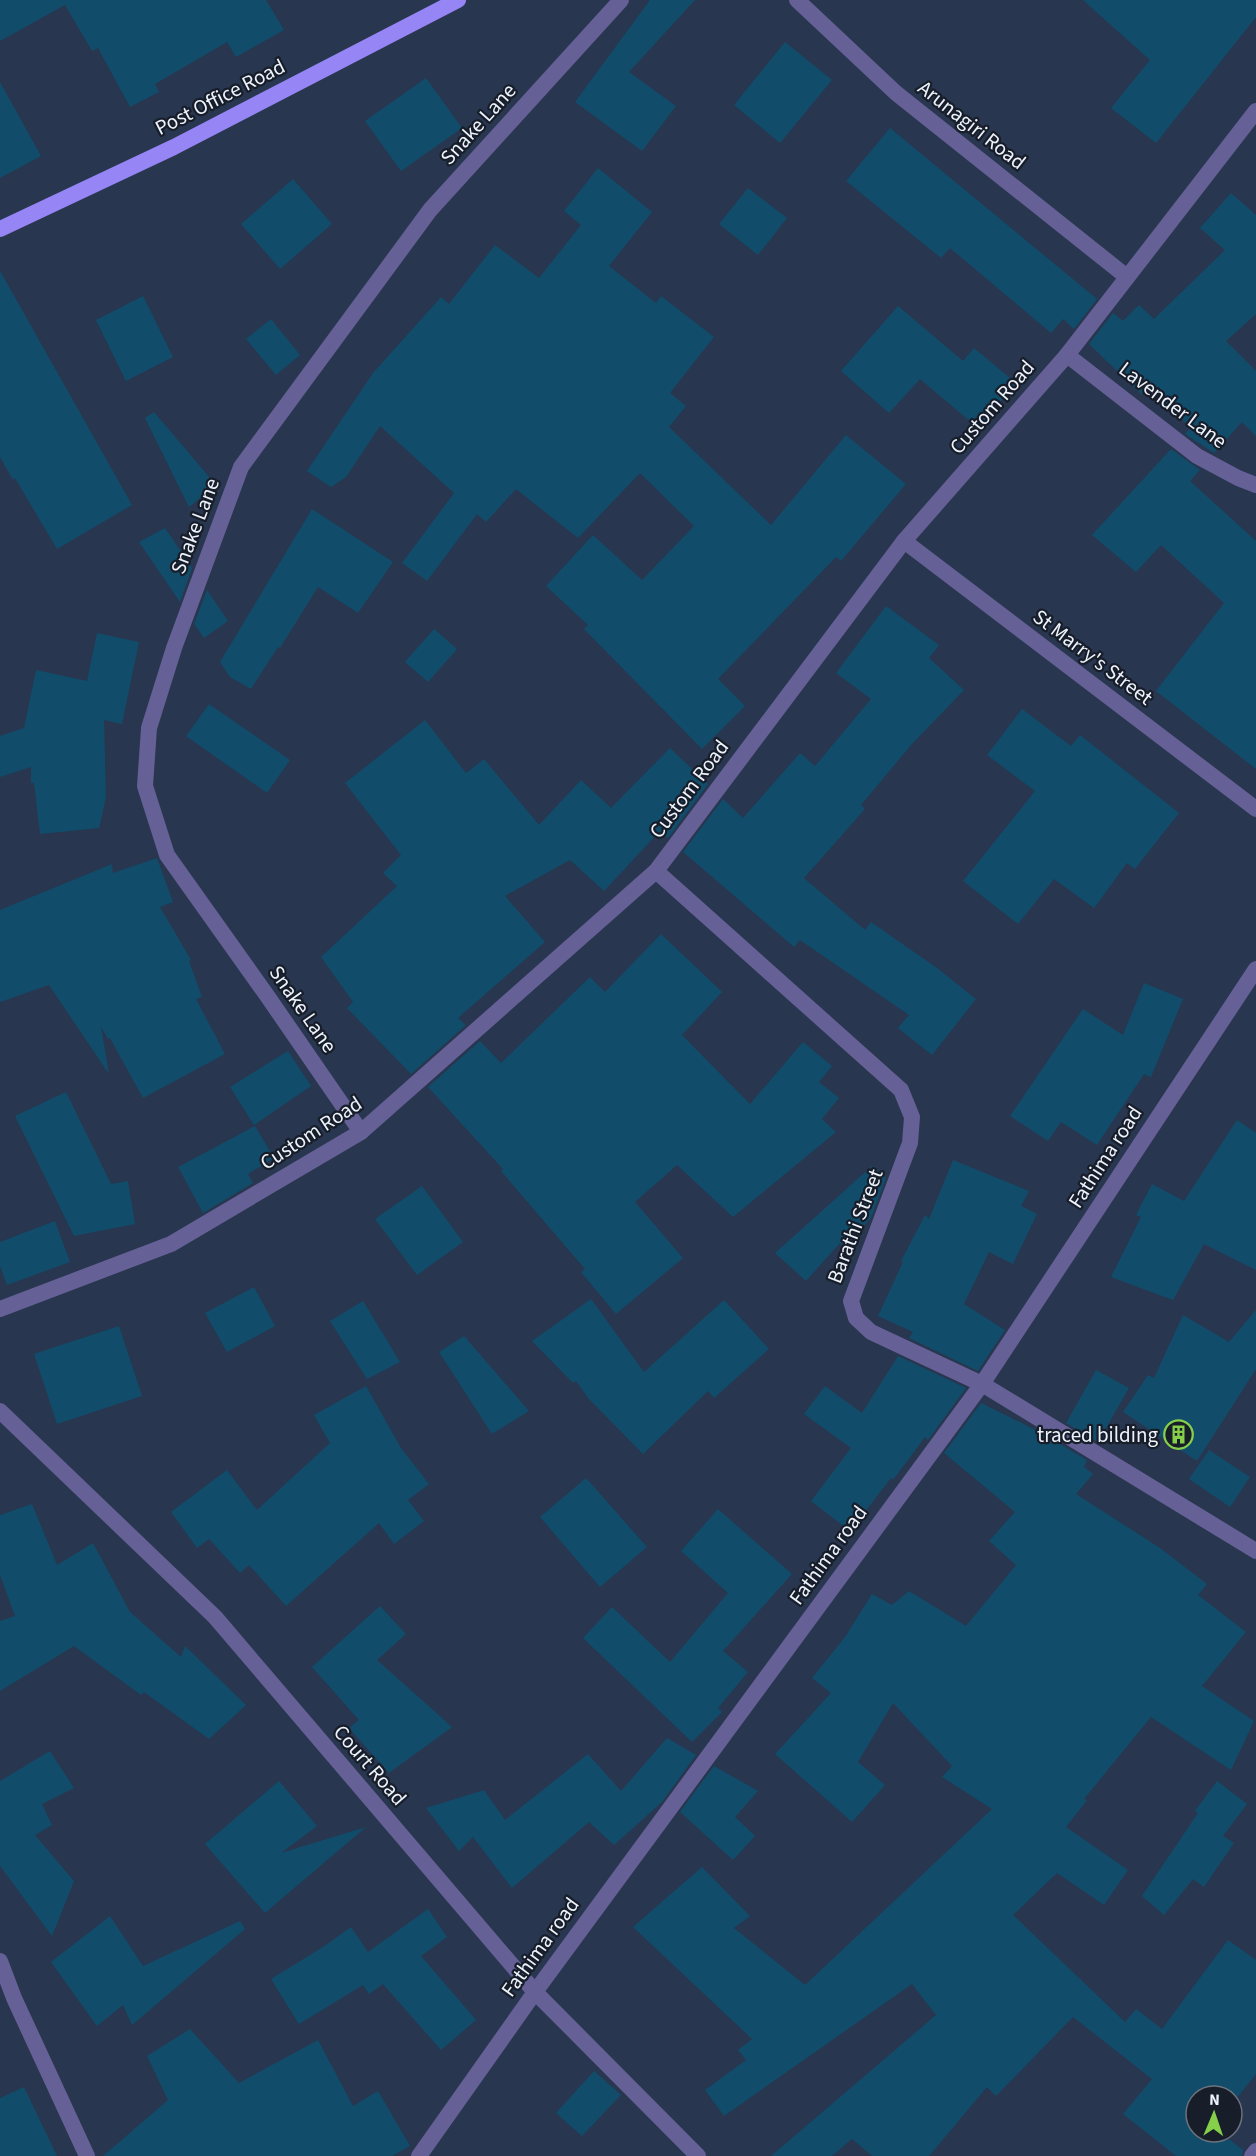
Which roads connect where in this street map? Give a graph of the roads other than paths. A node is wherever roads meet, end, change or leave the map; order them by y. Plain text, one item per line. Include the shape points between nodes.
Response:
1 (458, 0) edge
2 (621, 0) edge
3 (797, 0) edge
4 (1256, 111) edge
5 (0, 229) edge
6 (1127, 277) junction
7 (1067, 355) junction
8 (1256, 485) edge
9 (903, 541) junction
10 (1256, 809) edge
11 (656, 870) junction
12 (1256, 969) edge
13 (361, 1132) junction
14 (0, 1308) edge
15 (982, 1383) junction
16 (0, 1411) edge
17 (1256, 1551) edge
18 (0, 1961) edge
19 (535, 1992) junction
20 (7, 2000) edge
21 (1256, 2151) edge
22 (87, 2156) edge
23 (419, 2156) edge
24 (698, 2156) edge
25 (1252, 2156) edge

1 - 5 main road, Post Office Road via 174,147
2 - 13 street, Snake Lane via 430,210 241,468 174,648 149,728 145,786 167,855
3 - 6 street, Arunagiri Road via 896,93
4 - 6 street, Custom Road
6 - 7 street, Custom Road
7 - 8 street, Lavender Lane via 1197,456
7 - 9 street, Custom Road
9 - 10 street, St Marry's Street
9 - 11 street, Custom Road
11 - 13 street, Custom Road
11 - 15 street, Barathi Street via 901,1090 912,1117 910,1143 851,1301 853,1310 871,1332
12 - 15 street, Fathima road
13 - 14 street, Custom Road via 171,1244
15 - 17 street, Barathi Street
15 - 19 street, Fathima road
16 - 19 street, Court Road via 215,1617
18 - 20 street
19 - 23 street, Fathima road
19 - 24 street, Court Road
20 - 22 street
21 - 25 street

